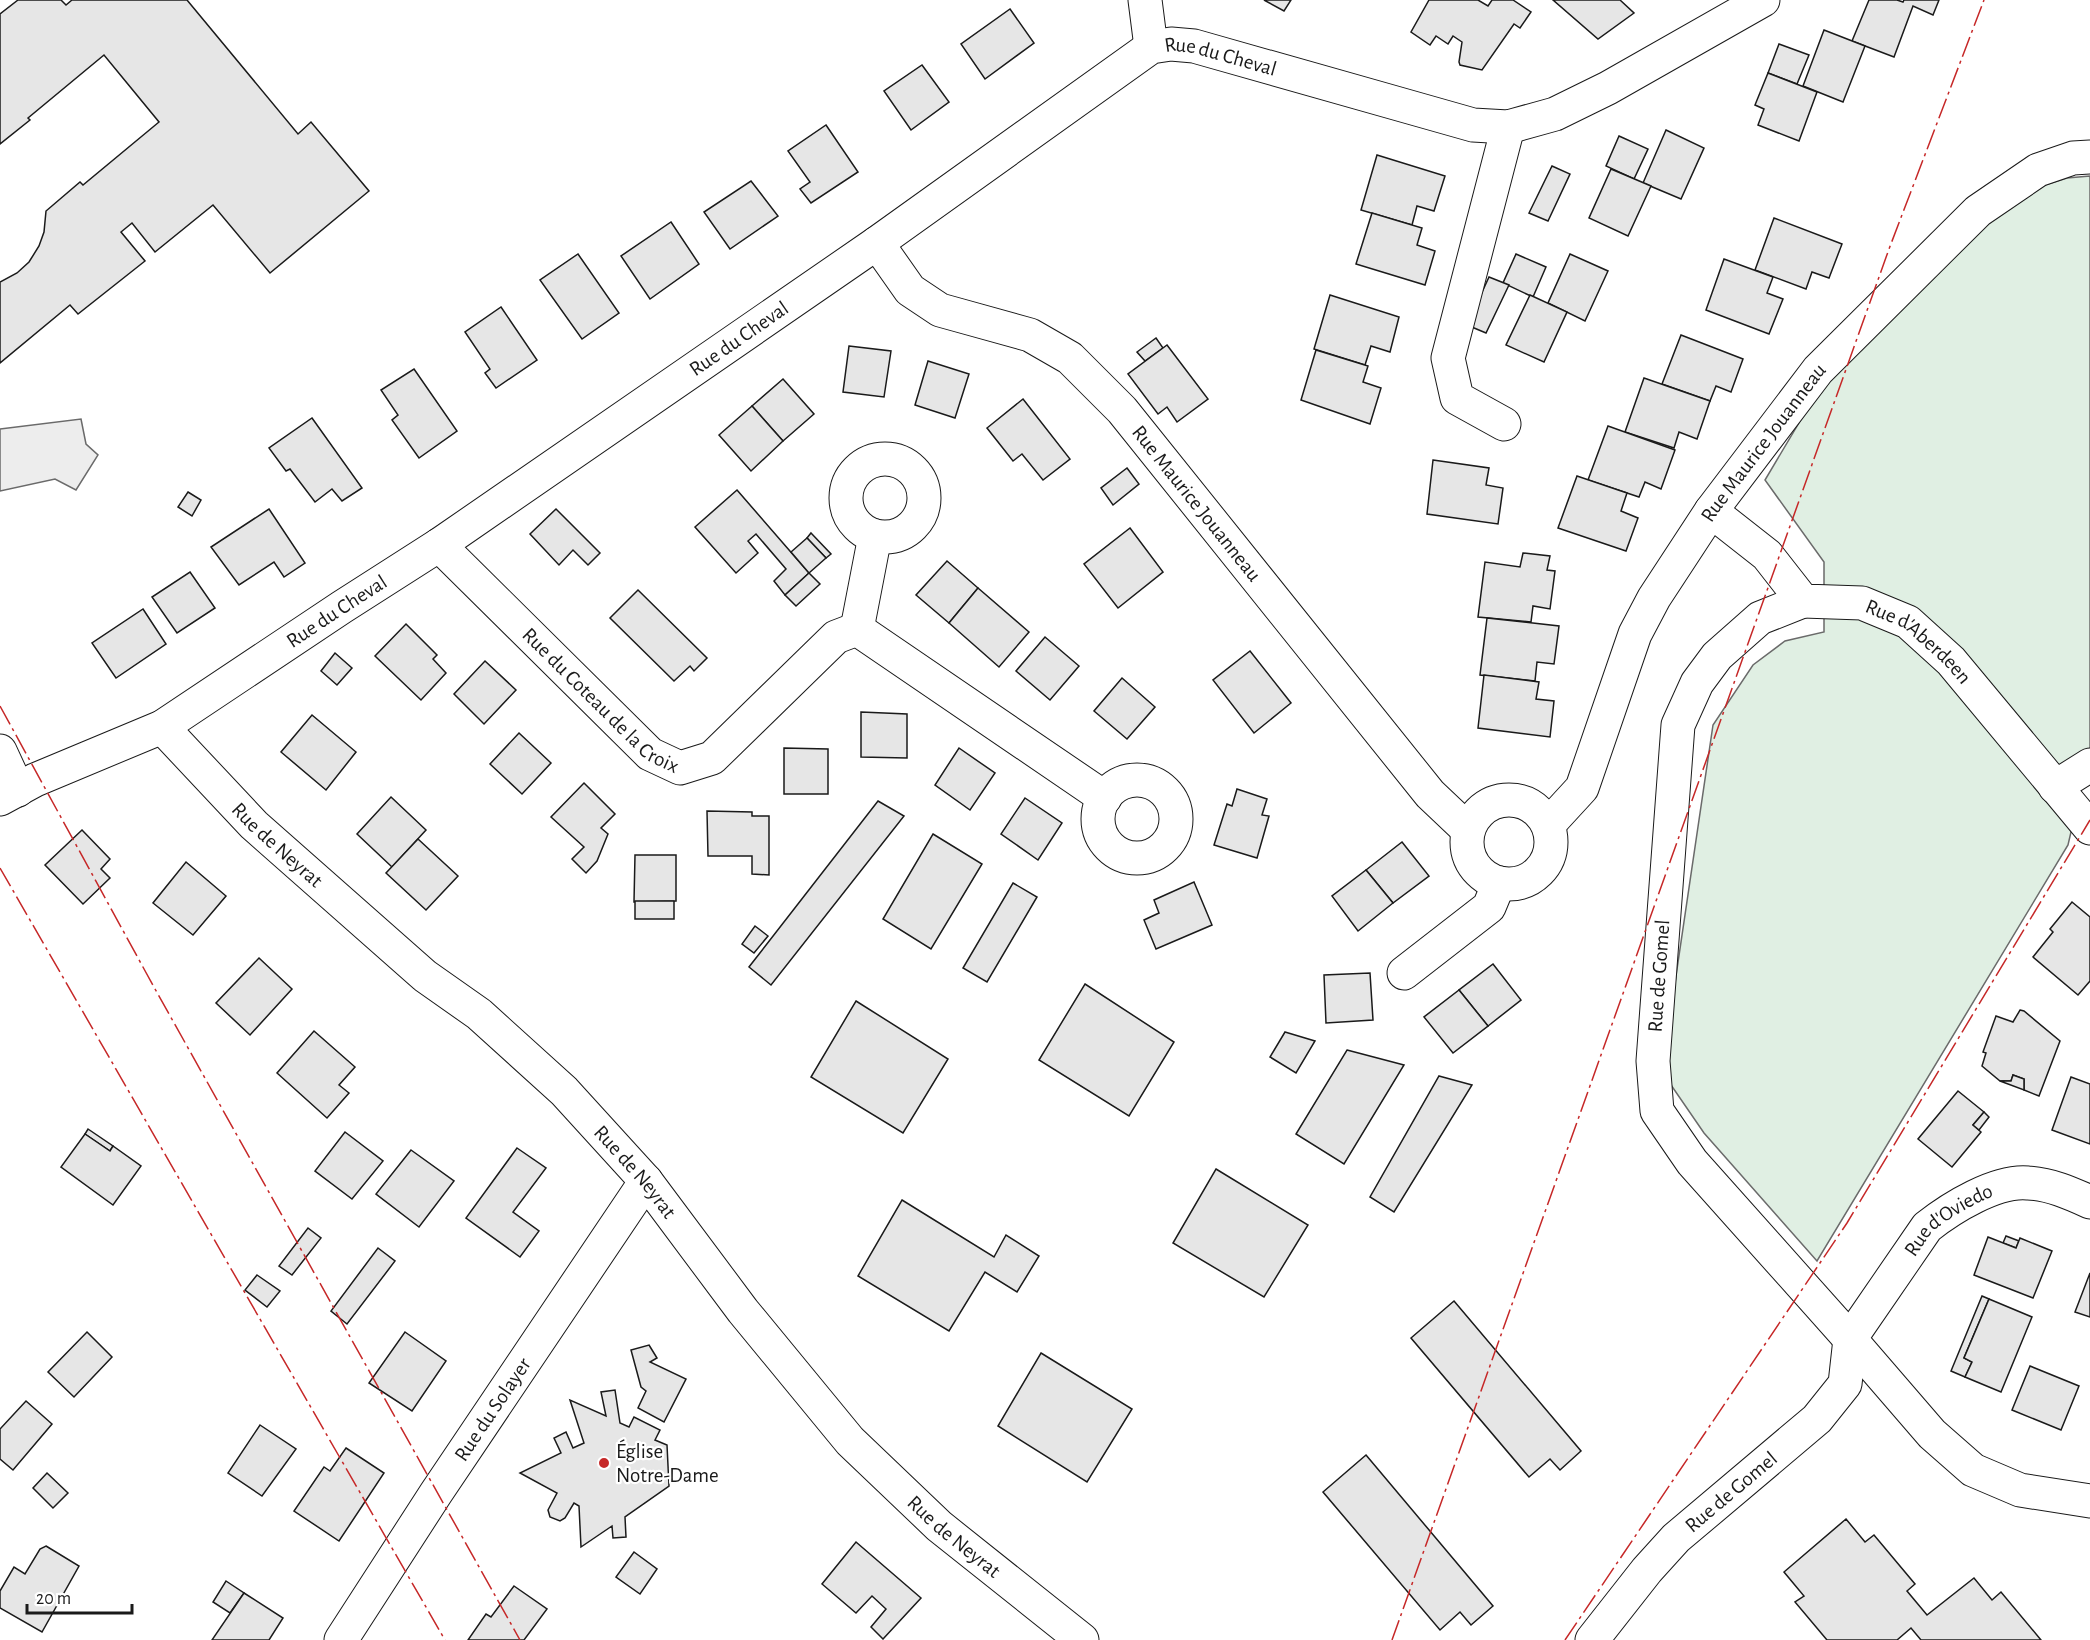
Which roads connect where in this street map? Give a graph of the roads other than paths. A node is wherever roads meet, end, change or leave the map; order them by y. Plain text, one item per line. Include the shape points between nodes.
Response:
1 (1145, 0) edge
2 (1763, 0) edge
3 (1151, 47) junction
4 (1508, 127) junction
5 (2090, 157) edge
6 (877, 243) junction
7 (1504, 424) dead end
8 (1711, 511) junction
9 (875, 537) dead end
10 (439, 544) junction
11 (1803, 601) junction
12 (858, 630) junction
13 (162, 727) junction
14 (0, 751) edge
15 (2090, 765) edge
16 (2055, 787) junction
17 (9, 795) edge
18 (1105, 798) dead end
19 (1548, 825) junction
20 (2090, 828) edge
21 (1468, 831) junction
22 (1498, 883) junction
23 (1404, 973) dead end
24 (646, 1181) junction
25 (2090, 1202) edge
26 (1850, 1339) junction
27 (2090, 1502) edge
28 (341, 1640) edge
29 (1082, 1640) edge
30 (1592, 1640) edge

1 - 3 street
2 - 4 street, Rue du Cheval via 1608,88 1555,114
3 - 4 street, Rue du Cheval via 1194,46 1473,125
3 - 6 street, Rue du Cheval
4 - 7 street via 1448,358 1457,398
5 - 8 street, Rue Maurice Jouanneau via 2073,158 2038,170 1978,211 1818,370
6 - 10 street, Rue du Cheval
6 - 21 street, Rue Maurice Jouanneau via 910,290 940,310 1030,335 1070,358 1122,410 1430,794
8 - 11 street via 1767,555
8 - 19 street, Rue Maurice Jouanneau via 1635,634 1582,788
9 - 12 street
10 - 12 street, Rue du Coteau de la Croix via 650,754 680,768 712,758 836,637
10 - 13 street, Rue du Cheval
11 - 16 street, Rue d'Aberdeen via 1862,603 1908,622 1951,661
11 - 26 street, Rue de Gomel via 1760,618 1717,656 1697,683 1678,725 1653,1061 1657,1111 1692,1162
12 - 18 street
13 - 17 street, Rue du Cheval via 35,780
13 - 24 street, Rue de Neyrat via 254,825 425,976 479,1014 564,1091
14 - 17 street
15 - 16 street
16 - 20 street, Rue d'Aberdeen
19 - 21 street via 1528,804 1499,801 1485,807
19 - 22 street via 1551,850 1539,873 1515,884
21 - 22 street via 1470,857 1481,873
22 - 23 street via 1489,907
24 - 28 street, Rue du Solayer
24 - 29 street, Rue de Neyrat via 743,1311 850,1441 939,1526
25 - 26 street, Rue d'Oviedo via 2054,1187 2025,1182 1987,1190 1927,1227
26 - 27 street, Rue de Gomel via 1932,1434 1973,1470 2020,1490
26 - 30 street, Rue de Gomel via 1845,1384 1817,1419 1677,1538

